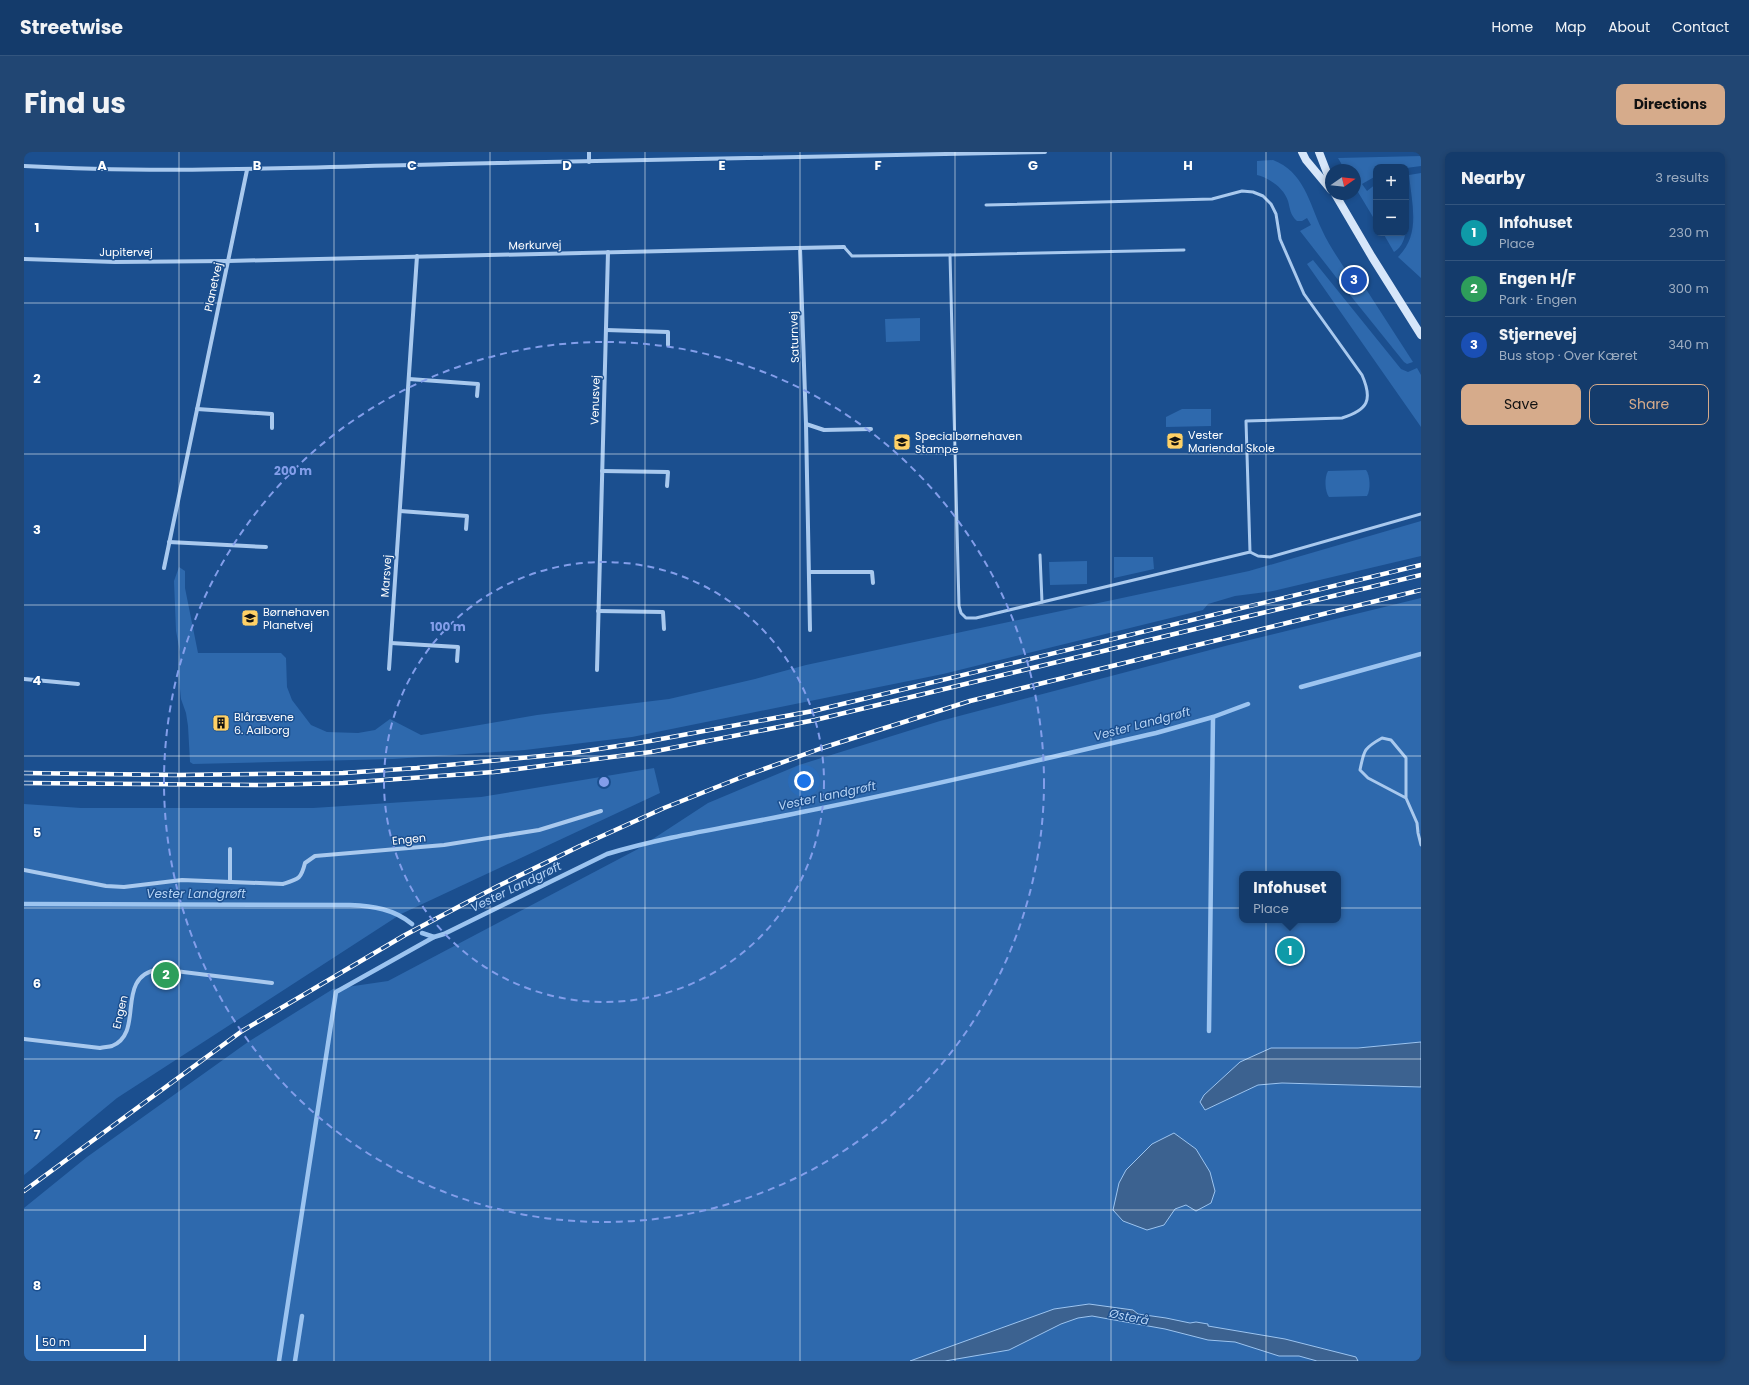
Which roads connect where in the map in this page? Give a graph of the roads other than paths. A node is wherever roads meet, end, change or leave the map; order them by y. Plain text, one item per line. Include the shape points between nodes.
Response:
1 (589, 152) edge
2 (1046, 152) edge
3 (1302, 152) edge
4 (1319, 152) edge
5 (987, 153) edge
6 (589, 162) junction
7 (24, 166) edge
8 (1325, 168) edge
9 (247, 170) junction
10 (1325, 182) edge
11 (1338, 200) edge
12 (986, 205) dead end
13 (844, 247) joint
14 (800, 248) junction
15 (1184, 250) dead end
16 (608, 252) junction
17 (950, 255) junction
18 (417, 256) junction
19 (24, 259) edge
20 (228, 261) junction
21 (606, 330) junction
22 (1421, 335) edge
23 (668, 345) dead end
24 (409, 379) junction
25 (477, 396) dead end
26 (197, 409) junction
27 (806, 424) junction
28 (272, 428) dead end
29 (871, 429) dead end
30 (602, 471) junction
31 (667, 486) dead end
32 (400, 511) junction
33 (1421, 514) edge
34 (466, 529) dead end
35 (169, 542) junction
36 (266, 547) dead end
37 (1250, 552) junction
38 (1040, 555) dead end
39 (164, 568) dead end
40 (809, 572) junction
41 (873, 583) dead end
42 (1042, 602) junction
43 (598, 611) junction
44 (664, 629) dead end
45 (810, 630) dead end
46 (390, 643) junction
47 (457, 660) dead end
48 (389, 669) dead end
49 (597, 670) dead end
50 (24, 679) edge
51 (78, 684) dead end
52 (1406, 798) junction
53 (601, 812) dead end
54 (1419, 823) edge
55 (1421, 845) edge
56 (230, 849) dead end
57 (24, 870) edge
58 (230, 882) junction
59 (272, 983) dead end
60 (24, 1038) edge

1 - 6 street
2 - 5 street
3 - 10 main road
4 - 8 main road
5 - 6 street
6 - 9 street
7 - 9 street via 131,170
9 - 20 street, Planetvej
11 - 22 main road
12 - 37 lane via 1212,199 1242,191 1263,196 1271,204 1276,214 1280,239 1304,294 1362,375 1368,388 1368,400 1363,409 1342,418 1246,421
13 - 14 street, Merkurvej
13 - 17 lane via 852,256
14 - 16 street, Merkurvej
14 - 27 street, Saturnvej
15 - 17 lane
16 - 18 street, Merkurvej
16 - 21 street, Venusvej
17 - 42 lane via 959,606 966,618 976,618
18 - 20 street, Merkurvej
18 - 24 street, Marsvej
19 - 20 street, Jupitervej via 115,262
20 - 26 street, Planetvej
21 - 23 street via 668,332
21 - 30 street, Venusvej
24 - 25 street via 478,384
24 - 32 street, Marsvej
26 - 28 street via 272,414
26 - 35 street, Planetvej
27 - 29 street via 824,430
27 - 40 street, Saturnvej
30 - 31 street via 668,472
30 - 43 street, Venusvej
32 - 34 street via 467,516
32 - 46 street, Marsvej
33 - 37 lane via 1270,556 1258,556
35 - 36 street
35 - 39 street, Planetvej
37 - 42 lane
38 - 42 lane
40 - 41 street via 872,572
40 - 45 street, Saturnvej
43 - 44 street via 663,612
43 - 49 street, Venusvej
46 - 47 street via 458,647
46 - 48 street, Marsvej
50 - 51 street
52 - 52 lane via 1368,778 1360,770 1364,752 1371,744 1382,738 1391,740 1406,758
52 - 54 lane
53 - 58 street, Engen via 538,830 444,845 315,856 305,863 302,876 283,884
54 - 55 lane
56 - 58 street
57 - 58 street, Engen via 106,886 124,887 182,880
59 - 60 street, Engen via 150,970 140,976 135,985 127,1030 123,1039 113,1046 100,1048

